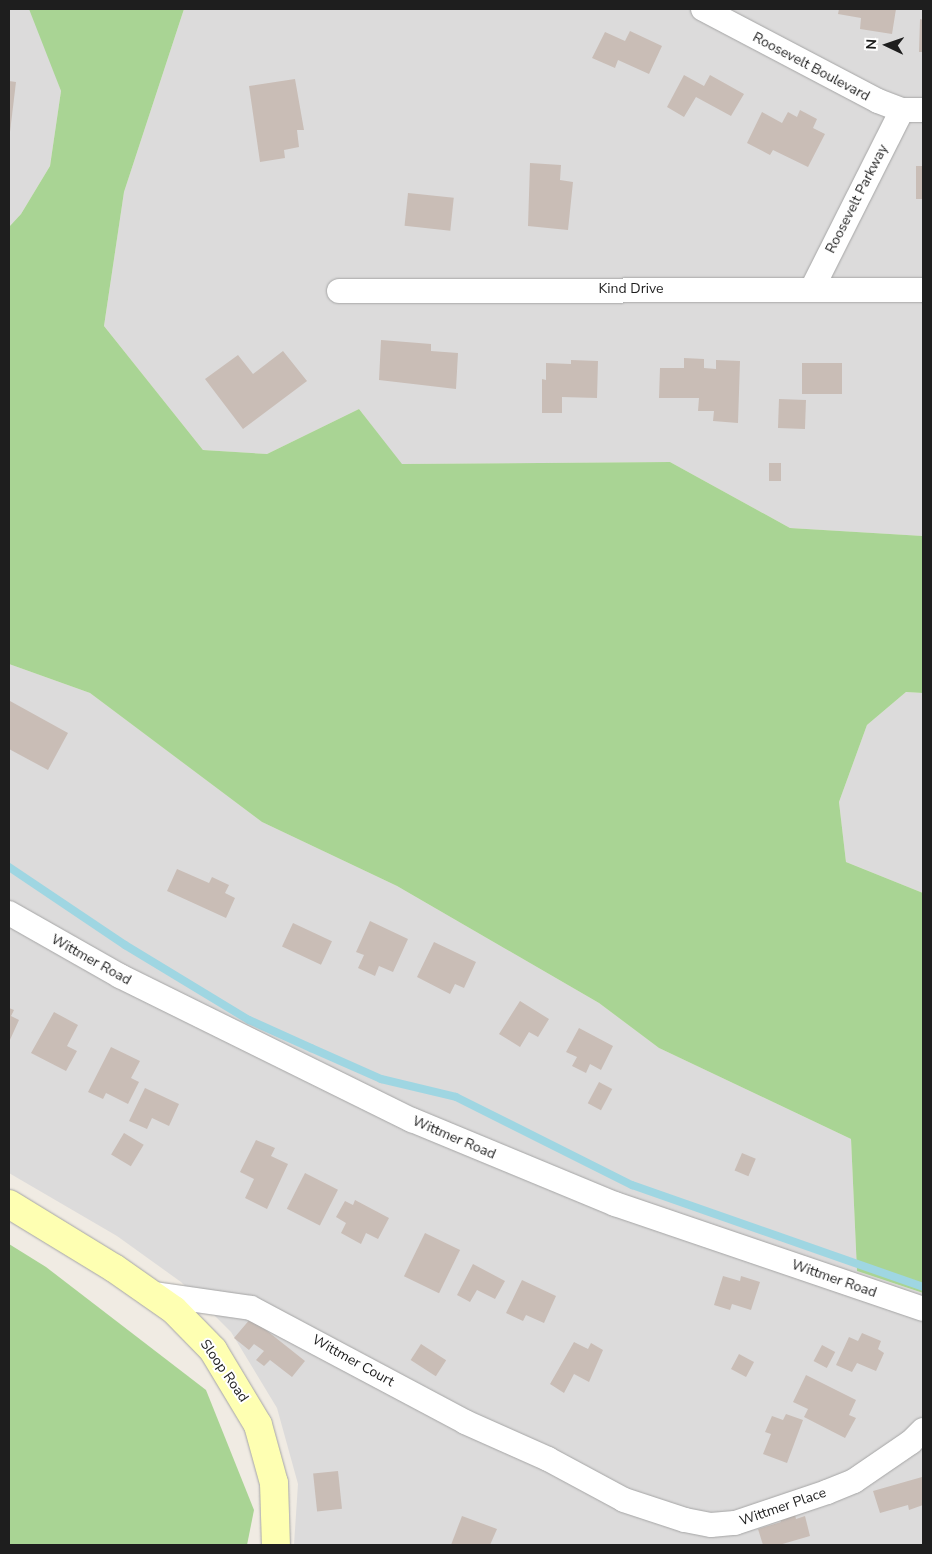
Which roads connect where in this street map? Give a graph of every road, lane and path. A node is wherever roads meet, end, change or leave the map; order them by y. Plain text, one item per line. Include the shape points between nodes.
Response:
1 (703, 9) edge
2 (912, 110) edge
3 (812, 288) junction
4 (923, 290) edge
5 (339, 291) dead end
6 (9, 913) edge
7 (9, 1204) edge
8 (148, 1292) junction
9 (923, 1309) edge
10 (923, 1430) edge
11 (548, 1459) joint
12 (276, 1545) edge

1 - 2 street, Roosevelt Boulevard via 878,102
2 - 3 street, Roosevelt Parkway
3 - 4 street, Kind Drive
3 - 5 street, Kind Drive
6 - 9 street, Wittmer Road via 120,976 429,1127 615,1204
7 - 8 street, Sloop Road
8 - 11 street, Wittmer Court via 251,1308 465,1422
8 - 12 street, Sloop Road via 174,1310 213,1350 253,1416 274,1483
10 - 11 street, Wittmer Place via 911,1442 854,1481 735,1523 711,1525 654,1512 589,1483

